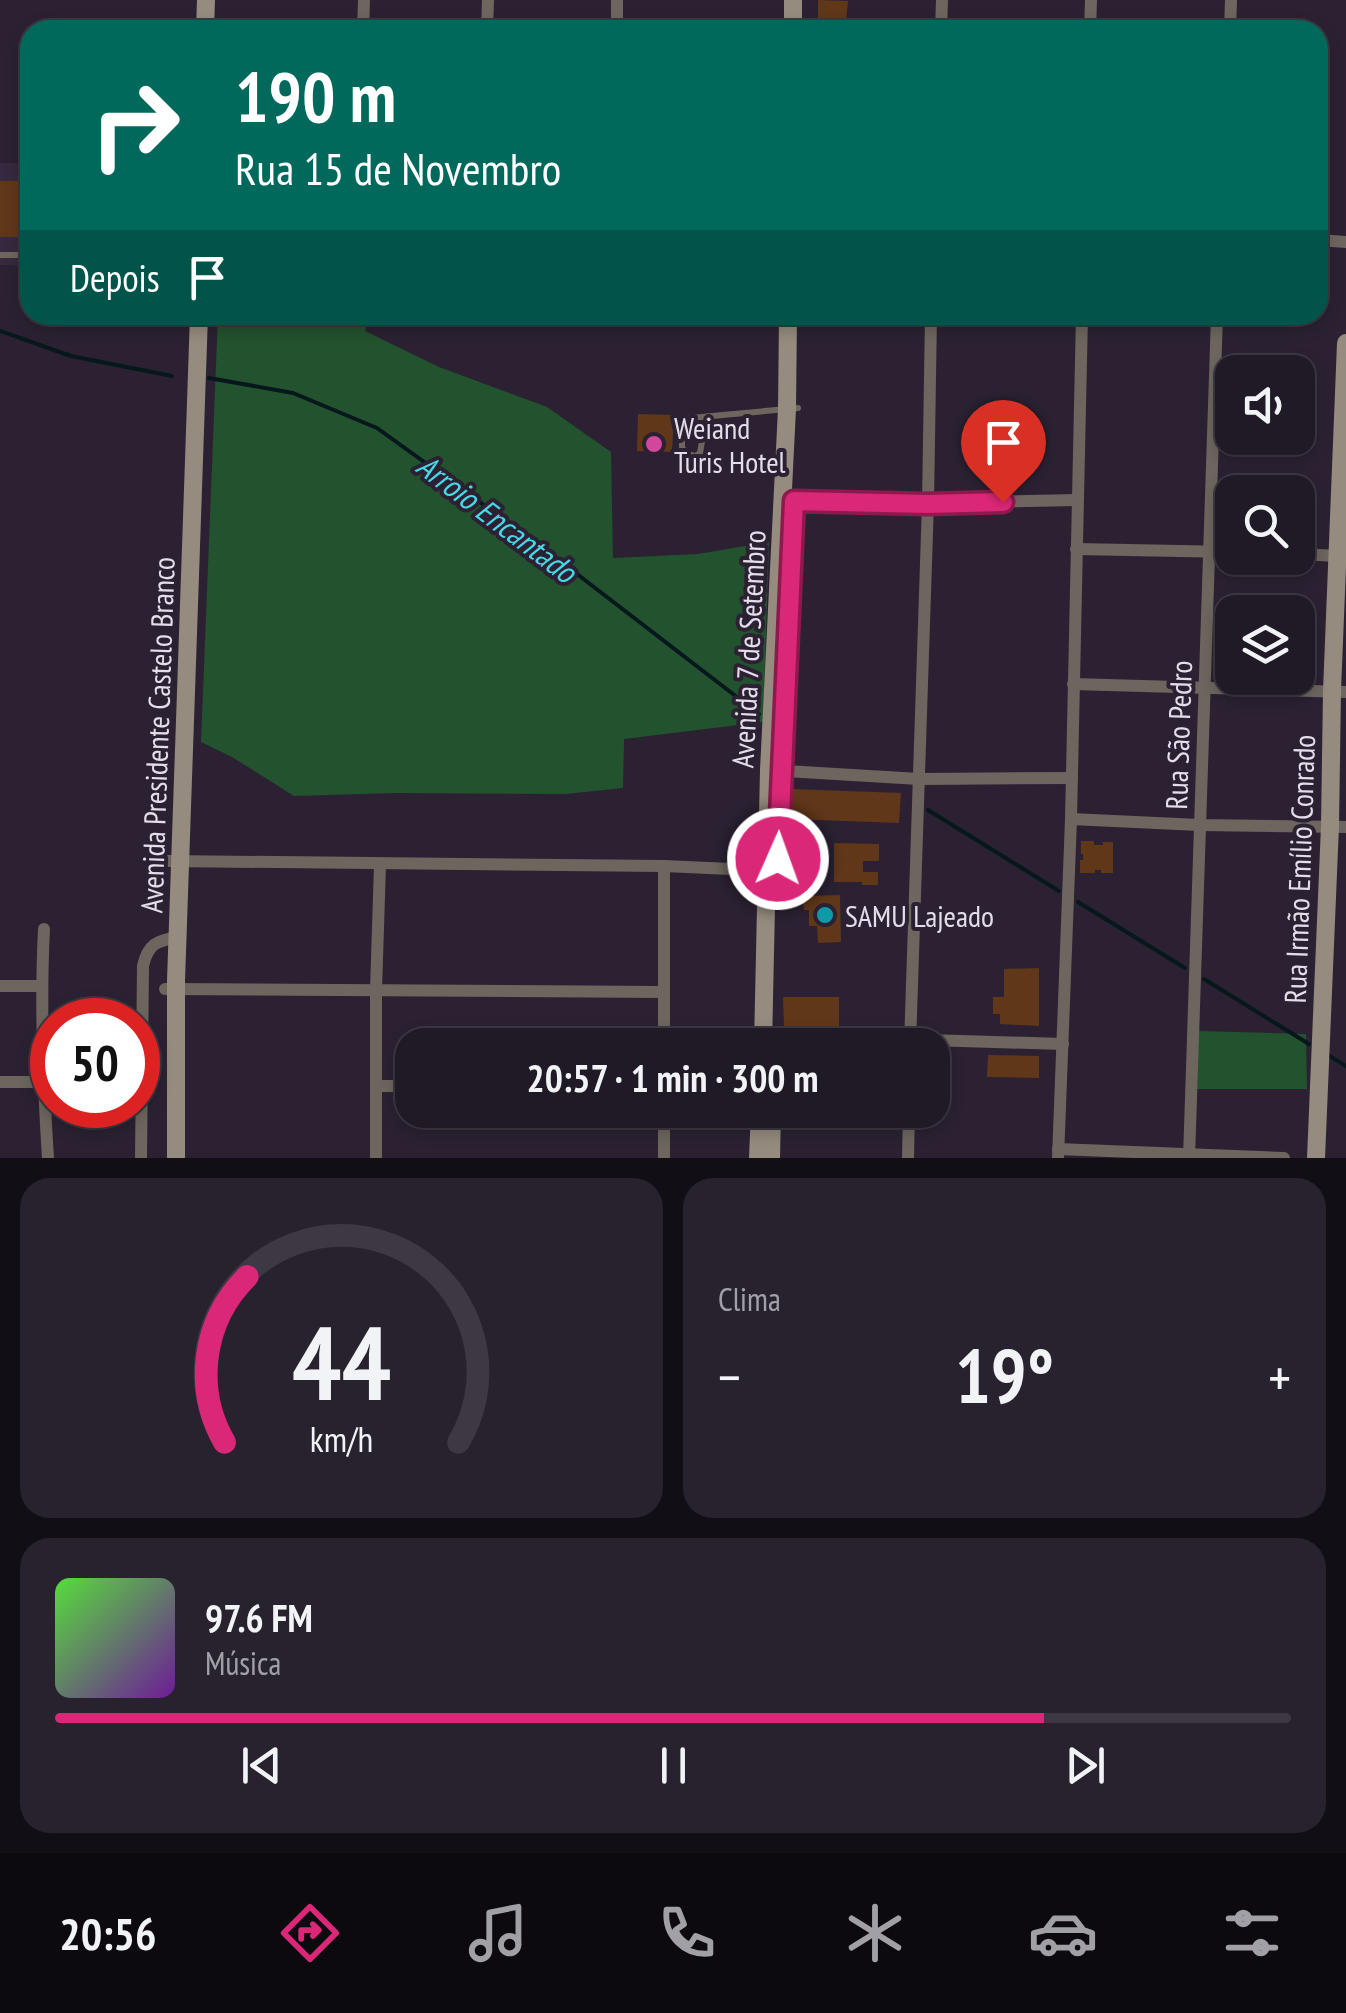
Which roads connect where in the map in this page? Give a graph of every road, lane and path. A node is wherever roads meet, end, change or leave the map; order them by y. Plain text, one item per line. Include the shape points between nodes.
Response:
1 (187, 325) edge
2 (199, 325) edge
3 (788, 325) edge
4 (799, 325) edge
5 (932, 325) edge
6 (1082, 325) edge
7 (1217, 325) edge
8 (1346, 343) edge
9 (792, 408) junction
10 (712, 416) junction
11 (1077, 500) junction
12 (788, 501) junction
13 (928, 504) junction
14 (1076, 549) junction
15 (1209, 551) junction
16 (1215, 551) edge
17 (1315, 555) edge
18 (1342, 556) edge
19 (1073, 684) junction
20 (1205, 686) junction
21 (1339, 692) edge
22 (775, 770) junction
23 (920, 778) junction
24 (1072, 778) junction
25 (1072, 819) junction
26 (1199, 825) junction
27 (1338, 826) edge
28 (174, 861) junction
29 (380, 865) junction
30 (664, 866) junction
31 (772, 872) junction
32 (44, 929) dead end
33 (172, 938) junction
34 (0, 986) edge
35 (41, 986) junction
36 (170, 989) junction
37 (376, 990) junction
38 (664, 992) junction
39 (41, 998) edge
40 (664, 1028) edge
41 (769, 1028) edge
42 (911, 1028) edge
43 (950, 1043) edge
44 (1063, 1044) junction
45 (0, 1082) edge
46 (30, 1082) edge
47 (376, 1086) junction
48 (395, 1086) edge
49 (46, 1128) edge
50 (664, 1128) edge
51 (759, 1128) edge
52 (771, 1128) edge
53 (909, 1128) edge
54 (1058, 1153) edge
55 (1189, 1156) edge
56 (48, 1158) edge
57 (141, 1158) edge
58 (165, 1158) edge
59 (176, 1158) edge
60 (376, 1158) edge
61 (664, 1158) edge
62 (758, 1158) edge
63 (770, 1158) edge
64 (908, 1158) edge
65 (1284, 1158) edge
66 (1316, 1158) edge

1 - 28 main road, Avenida Presidente Castelo Branco
2 - 28 main road, Avenida Presidente Castelo Branco
3 - 9 main road, Avenida 7 de Setembro
4 - 9 main road, Avenida 7 de Setembro
5 - 13 street
6 - 11 street
7 - 15 street, Rua São Pedro
8 - 18 main road, Rua Irmão Emílio Conrado
9 - 10 lane
9 - 12 main road, Avenida 7 de Setembro
10 - 10 lane via 700,453 686,454 682,419
11 - 13 street
11 - 14 street
12 - 13 street
12 - 22 main road, Avenida 7 de Setembro
13 - 23 street
14 - 15 street
14 - 19 street
15 - 16 street
15 - 20 street, Rua São Pedro
17 - 18 street
18 - 21 main road, Rua Irmão Emílio Conrado
19 - 20 street
19 - 24 street
20 - 21 street
20 - 26 street, Rua São Pedro
21 - 27 main road, Rua Irmão Emílio Conrado
22 - 23 street
22 - 31 main road, Avenida 7 de Setembro
23 - 24 street
23 - 42 street
24 - 25 street
25 - 26 street
25 - 44 street
26 - 27 street
26 - 55 street, Rua São Pedro
27 - 66 main road, Rua Irmão Emílio Conrado
28 - 29 street
28 - 33 main road, Avenida Presidente Castelo Branco
29 - 30 street
29 - 37 street
30 - 31 street
30 - 38 street
31 - 41 main road, Avenida 7 de Setembro
32 - 35 street
33 - 36 main road, Avenida Presidente Castelo Branco
33 - 57 street via 146,951 143,966
34 - 35 street
35 - 39 street
36 - 37 street
36 - 58 main road, Avenida Presidente Castelo Branco
36 - 59 main road, Avenida Presidente Castelo Branco
37 - 38 street
37 - 47 street
38 - 40 street
43 - 44 street
44 - 54 street
45 - 46 street
47 - 48 street
47 - 60 street
49 - 56 street
50 - 61 street
51 - 62 main road
52 - 63 main road
53 - 64 street
54 - 55 street
55 - 65 street

